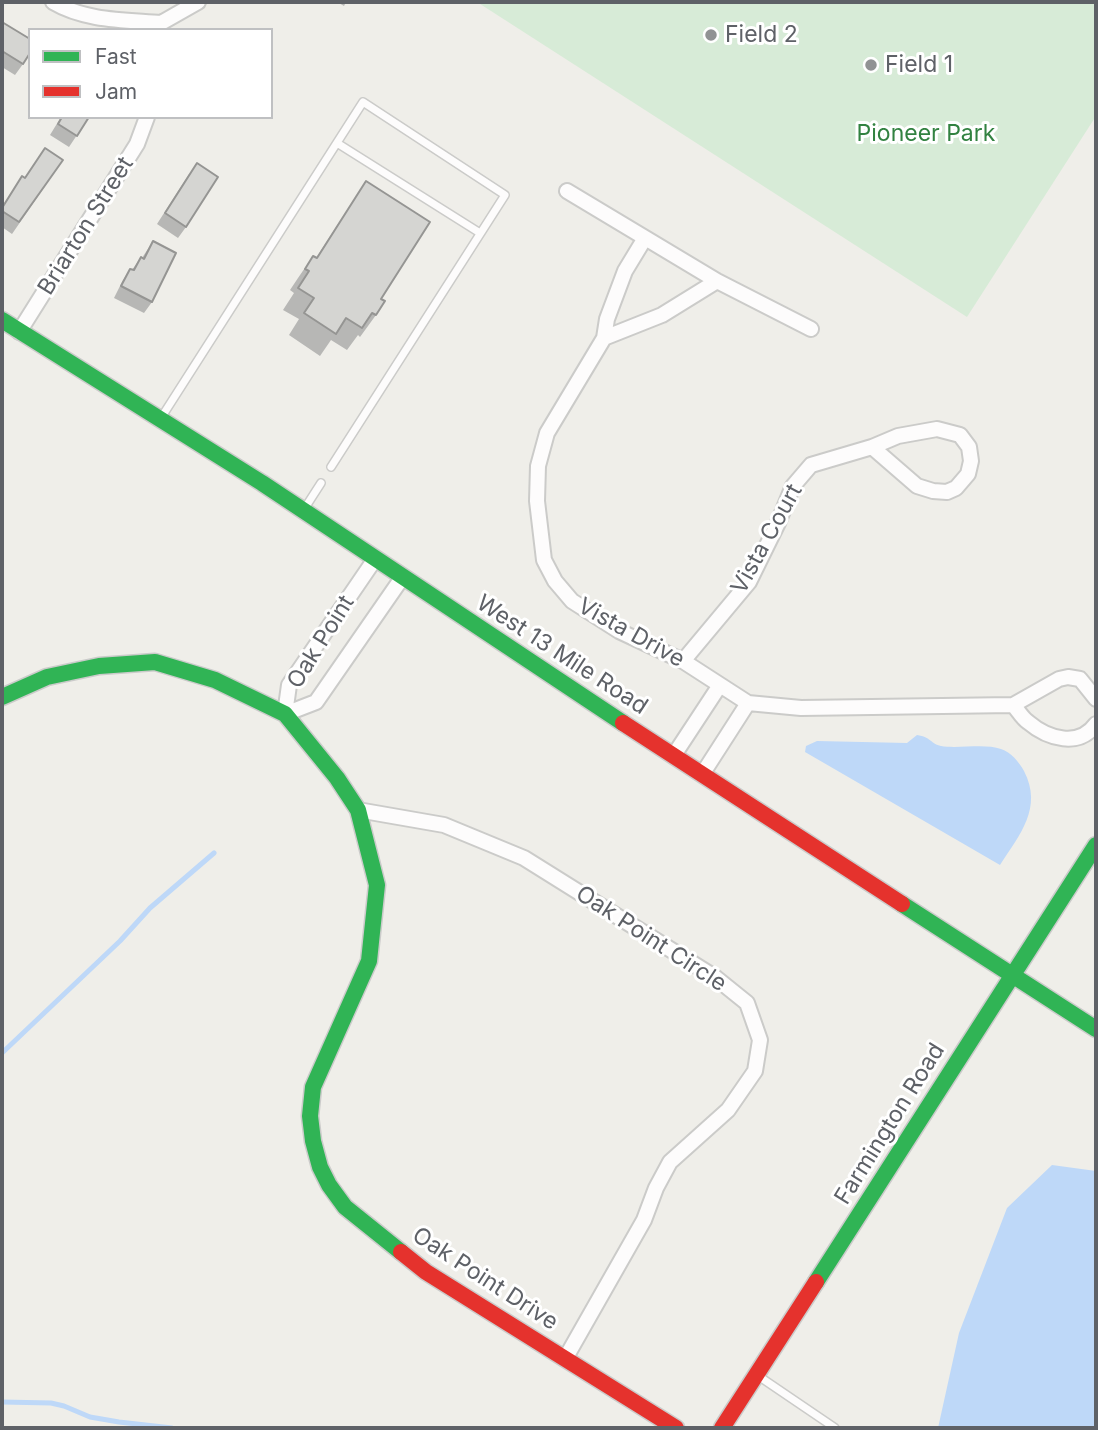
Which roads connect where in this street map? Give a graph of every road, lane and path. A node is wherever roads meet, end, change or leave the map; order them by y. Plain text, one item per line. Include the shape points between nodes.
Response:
1 (53, 2) edge
2 (198, 2) edge
3 (161, 26) edge
4 (146, 119) edge
5 (337, 143) junction
6 (567, 191) dead end
7 (480, 233) junction
8 (646, 238) junction
9 (717, 281) junction
10 (2, 320) edge
11 (811, 330) dead end
12 (19, 332) junction
13 (604, 338) junction
14 (160, 420) junction
15 (872, 447) junction
16 (331, 467) dead end
17 (321, 483) dead end
18 (303, 511) junction
19 (375, 559) junction
20 (402, 578) junction
21 (683, 661) junction
22 (720, 685) junction
23 (2, 697) edge
24 (1096, 698) edge
25 (748, 703) junction
26 (1013, 705) junction
27 (285, 714) junction
28 (1096, 724) edge
29 (674, 755) junction
30 (703, 773) junction
31 (358, 810) junction
32 (1096, 845) edge
33 (1012, 974) junction
34 (1096, 1029) edge
35 (565, 1359) junction
36 (757, 1375) junction
37 (677, 1428) edge
38 (722, 1428) edge
39 (835, 1428) edge

1 - 3 street via 91,16
2 - 3 street
4 - 12 street, Briarton Street via 137,144
5 - 7 lane
5 - 7 lane via 363,103 505,195
5 - 14 lane
6 - 8 street
7 - 16 lane
8 - 9 street
8 - 13 street, Vista Drive via 625,271
9 - 11 street
9 - 13 street via 662,315
10 - 12 street, West 13 Mile Road
12 - 14 street, West 13 Mile Road
13 - 21 street, Vista Drive via 547,433 538,467 537,501 544,560 572,601 619,631
14 - 18 street, West 13 Mile Road
15 - 15 street, Vista Court via 917,486 933,491 956,488 968,474 971,461 969,447 960,435 937,429 898,436
15 - 21 street, Vista Court via 811,465 793,486 749,582
17 - 18 lane
18 - 19 street, West 13 Mile Road
19 - 20 street, West 13 Mile Road
19 - 27 street, Oak Point via 289,685
20 - 27 street, Oak Point via 316,702
20 - 29 street, West 13 Mile Road
21 - 22 street, Vista Drive
22 - 25 street, Vista Drive
22 - 29 street
23 - 27 street, Oak Point Drive via 47,677 99,666 155,662 215,680
24 - 26 street, Vista Drive via 1080,679 1068,677
25 - 26 street, Vista Drive via 801,708
25 - 30 street
26 - 28 street via 1027,722 1053,737 1074,739 1089,734
27 - 31 street, Oak Point Drive
29 - 30 street, West 13 Mile Road
30 - 33 street, West 13 Mile Road
31 - 35 street, Oak Point Drive via 377,885 372,939 369,961 313,1087 310,1116 320,1167 345,1207 426,1272
31 - 35 street, Oak Point Circle via 444,825 524,858 716,978 747,1003 760,1040 755,1071 728,1110 670,1162 645,1220
32 - 33 street, Farmington Road
33 - 34 street, West 13 Mile Road
33 - 36 street, Farmington Road
35 - 37 street, Oak Point Drive
36 - 38 street, Farmington Road
36 - 39 lane

